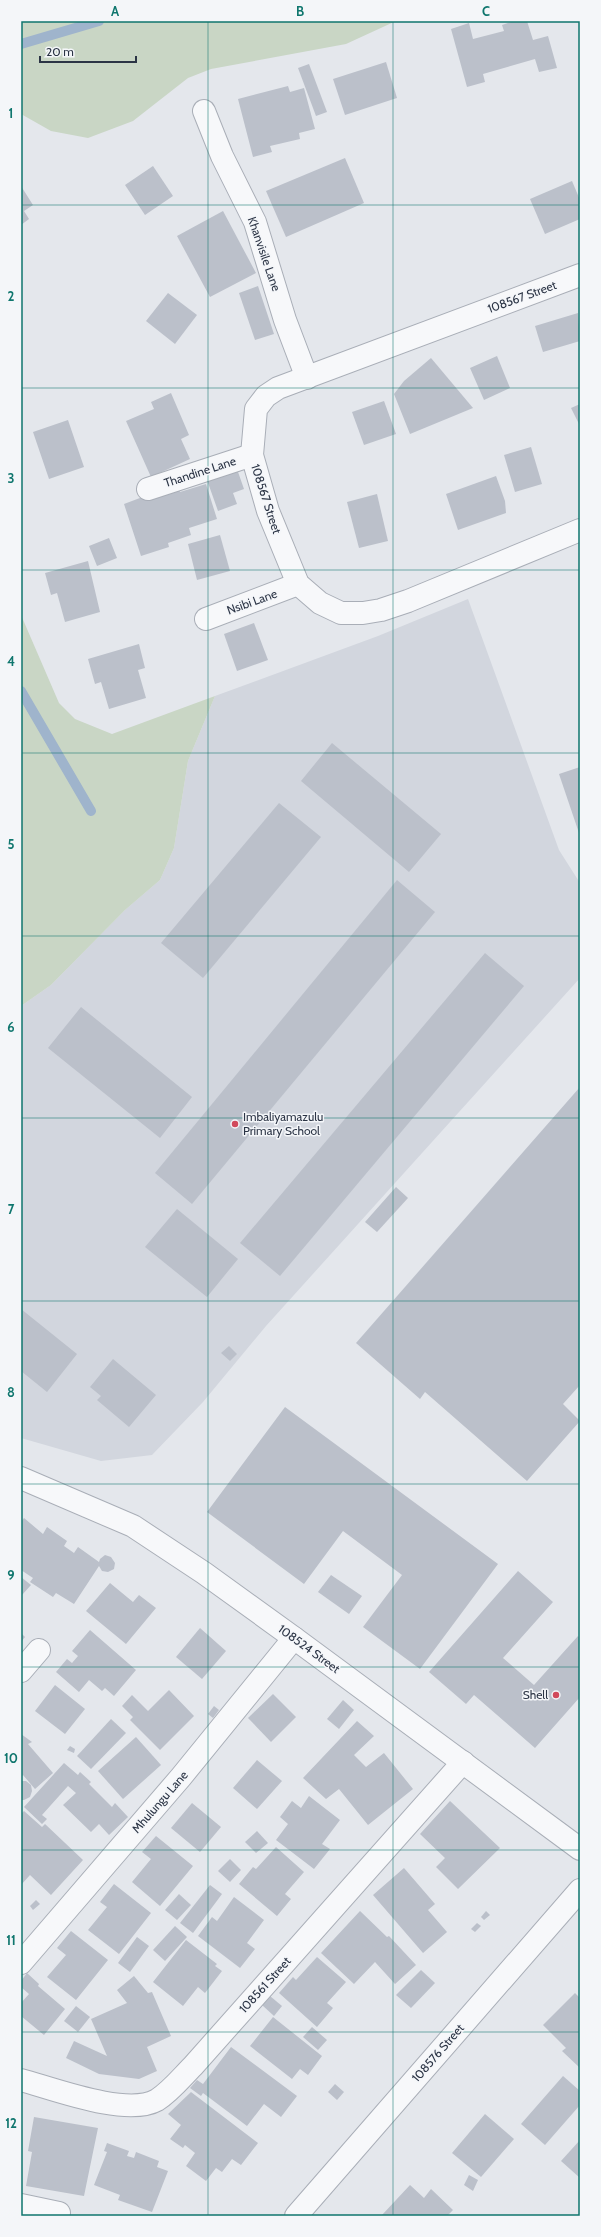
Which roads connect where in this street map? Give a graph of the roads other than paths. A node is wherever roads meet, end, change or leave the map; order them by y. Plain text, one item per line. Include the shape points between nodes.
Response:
1 (204, 111) dead end
2 (580, 275) edge
3 (307, 378) junction
4 (252, 456) junction
5 (148, 489) dead end
6 (580, 530) edge
7 (298, 584) junction
8 (206, 619) dead end
9 (21, 1478) edge
10 (294, 1638) junction
11 (39, 1650) dead end
12 (21, 1671) edge
13 (463, 1762) junction
14 (580, 1848) edge
15 (580, 1890) edge
16 (21, 1963) edge
17 (21, 2080) edge
18 (21, 2205) edge
19 (59, 2213) dead end
20 (296, 2216) edge

1 - 3 street, Khanvisile Lane via 225,163 255,222
2 - 3 street, 108567 Street
3 - 4 street, 108567 Street via 292,381 278,388 266,396 256,409
4 - 5 street, Thandine Lane
4 - 7 street, 108567 Street via 268,511
6 - 7 street, 108567 Street via 464,580 363,614 341,612 320,602
7 - 8 street, Nsibi Lane
9 - 10 street, 108524 Street via 133,1526
10 - 13 street, 108524 Street
10 - 16 street, Mhulungu Lane via 182,1777
11 - 12 street
13 - 14 street, 108524 Street
13 - 17 street, 108561 Street via 193,2066 157,2100 127,2106
15 - 20 street, 108576 Street
18 - 19 street

